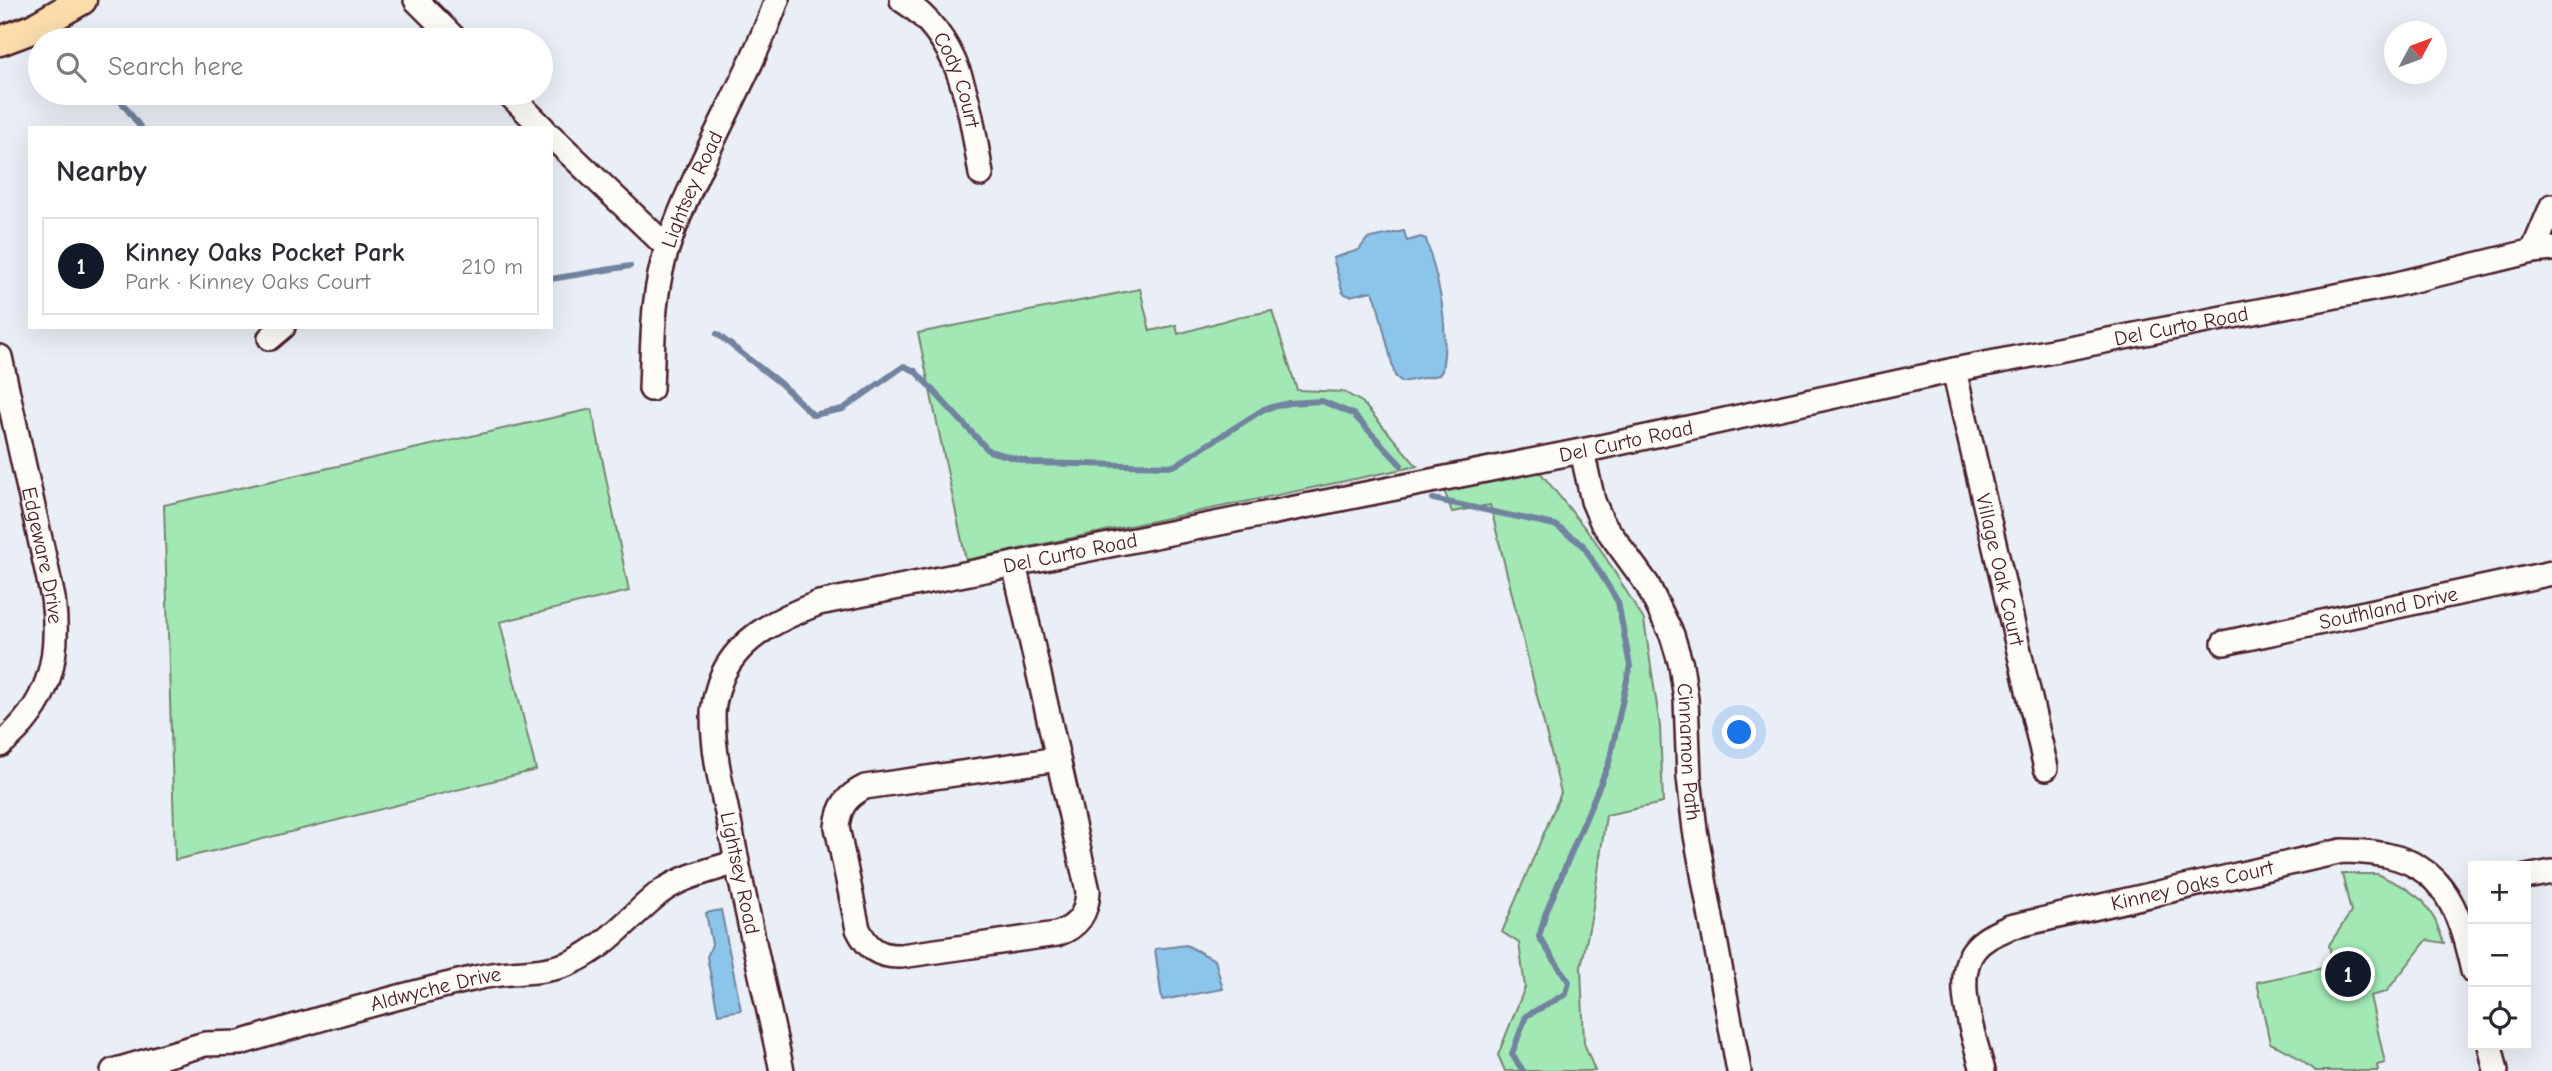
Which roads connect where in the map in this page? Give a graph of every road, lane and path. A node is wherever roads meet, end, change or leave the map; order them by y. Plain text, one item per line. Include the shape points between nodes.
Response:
1 (416, 0) edge
2 (777, 0) edge
3 (902, 0) edge
4 (78, 3) edge
5 (34, 28) edge
6 (444, 28) edge
7 (28, 30) edge
8 (0, 41) edge
9 (519, 105) edge
10 (538, 126) edge
11 (553, 140) edge
12 (981, 174) dead end
13 (2552, 206) edge
14 (667, 247) junction
15 (2542, 250) edge
16 (0, 357) edge
17 (1954, 370) junction
18 (651, 389) dead end
19 (1582, 451) junction
20 (1014, 564) junction
21 (2552, 573) edge
22 (2224, 643) dead end
23 (723, 675) joint
24 (0, 745) edge
25 (1058, 759) junction
26 (2046, 768) dead end
27 (737, 862) junction
28 (2552, 872) edge
29 (2531, 876) edge
30 (2464, 901) edge
31 (2468, 948) edge
32 (2491, 1050) edge
33 (113, 1071) edge
34 (782, 1071) edge
35 (1740, 1071) edge
36 (1983, 1071) edge
37 (2496, 1071) edge

1 - 6 street
2 - 14 street, Lightsey Road
3 - 12 street, Cody Court via 927,21 958,67
4 - 5 main road
7 - 8 main road
9 - 10 street
11 - 14 street
13 - 15 street
14 - 18 street, Lightsey Road via 654,313
15 - 17 street, Del Curto Road via 2393,285
16 - 24 street, Edgeware Drive via 57,625 51,674 41,698
17 - 19 street, Del Curto Road
17 - 26 street, Village Oak Court
19 - 20 street, Del Curto Road
19 - 35 street, Cinnamon Path via 1598,512 1652,593 1681,665 1695,830
20 - 23 street, Del Curto Road via 819,603 760,632
20 - 25 street
21 - 22 street, Southland Drive
23 - 27 street, Lightsey Road via 713,712 714,748
25 - 25 street via 1088,891 1082,918 1071,929 1056,934 901,957 872,950 858,929 837,827 843,803 865,787
27 - 33 street, Aldwyche Drive via 684,879 659,893 603,943 570,962 443,985 240,1043 205,1044
27 - 34 street, Lightsey Road
28 - 29 street
30 - 31 street, Kinney Oaks Court
30 - 36 street, Kinney Oaks Court via 2407,861 2384,853 2342,851 2010,927 1988,937 1973,951 1966,972 1965,996
32 - 37 street

